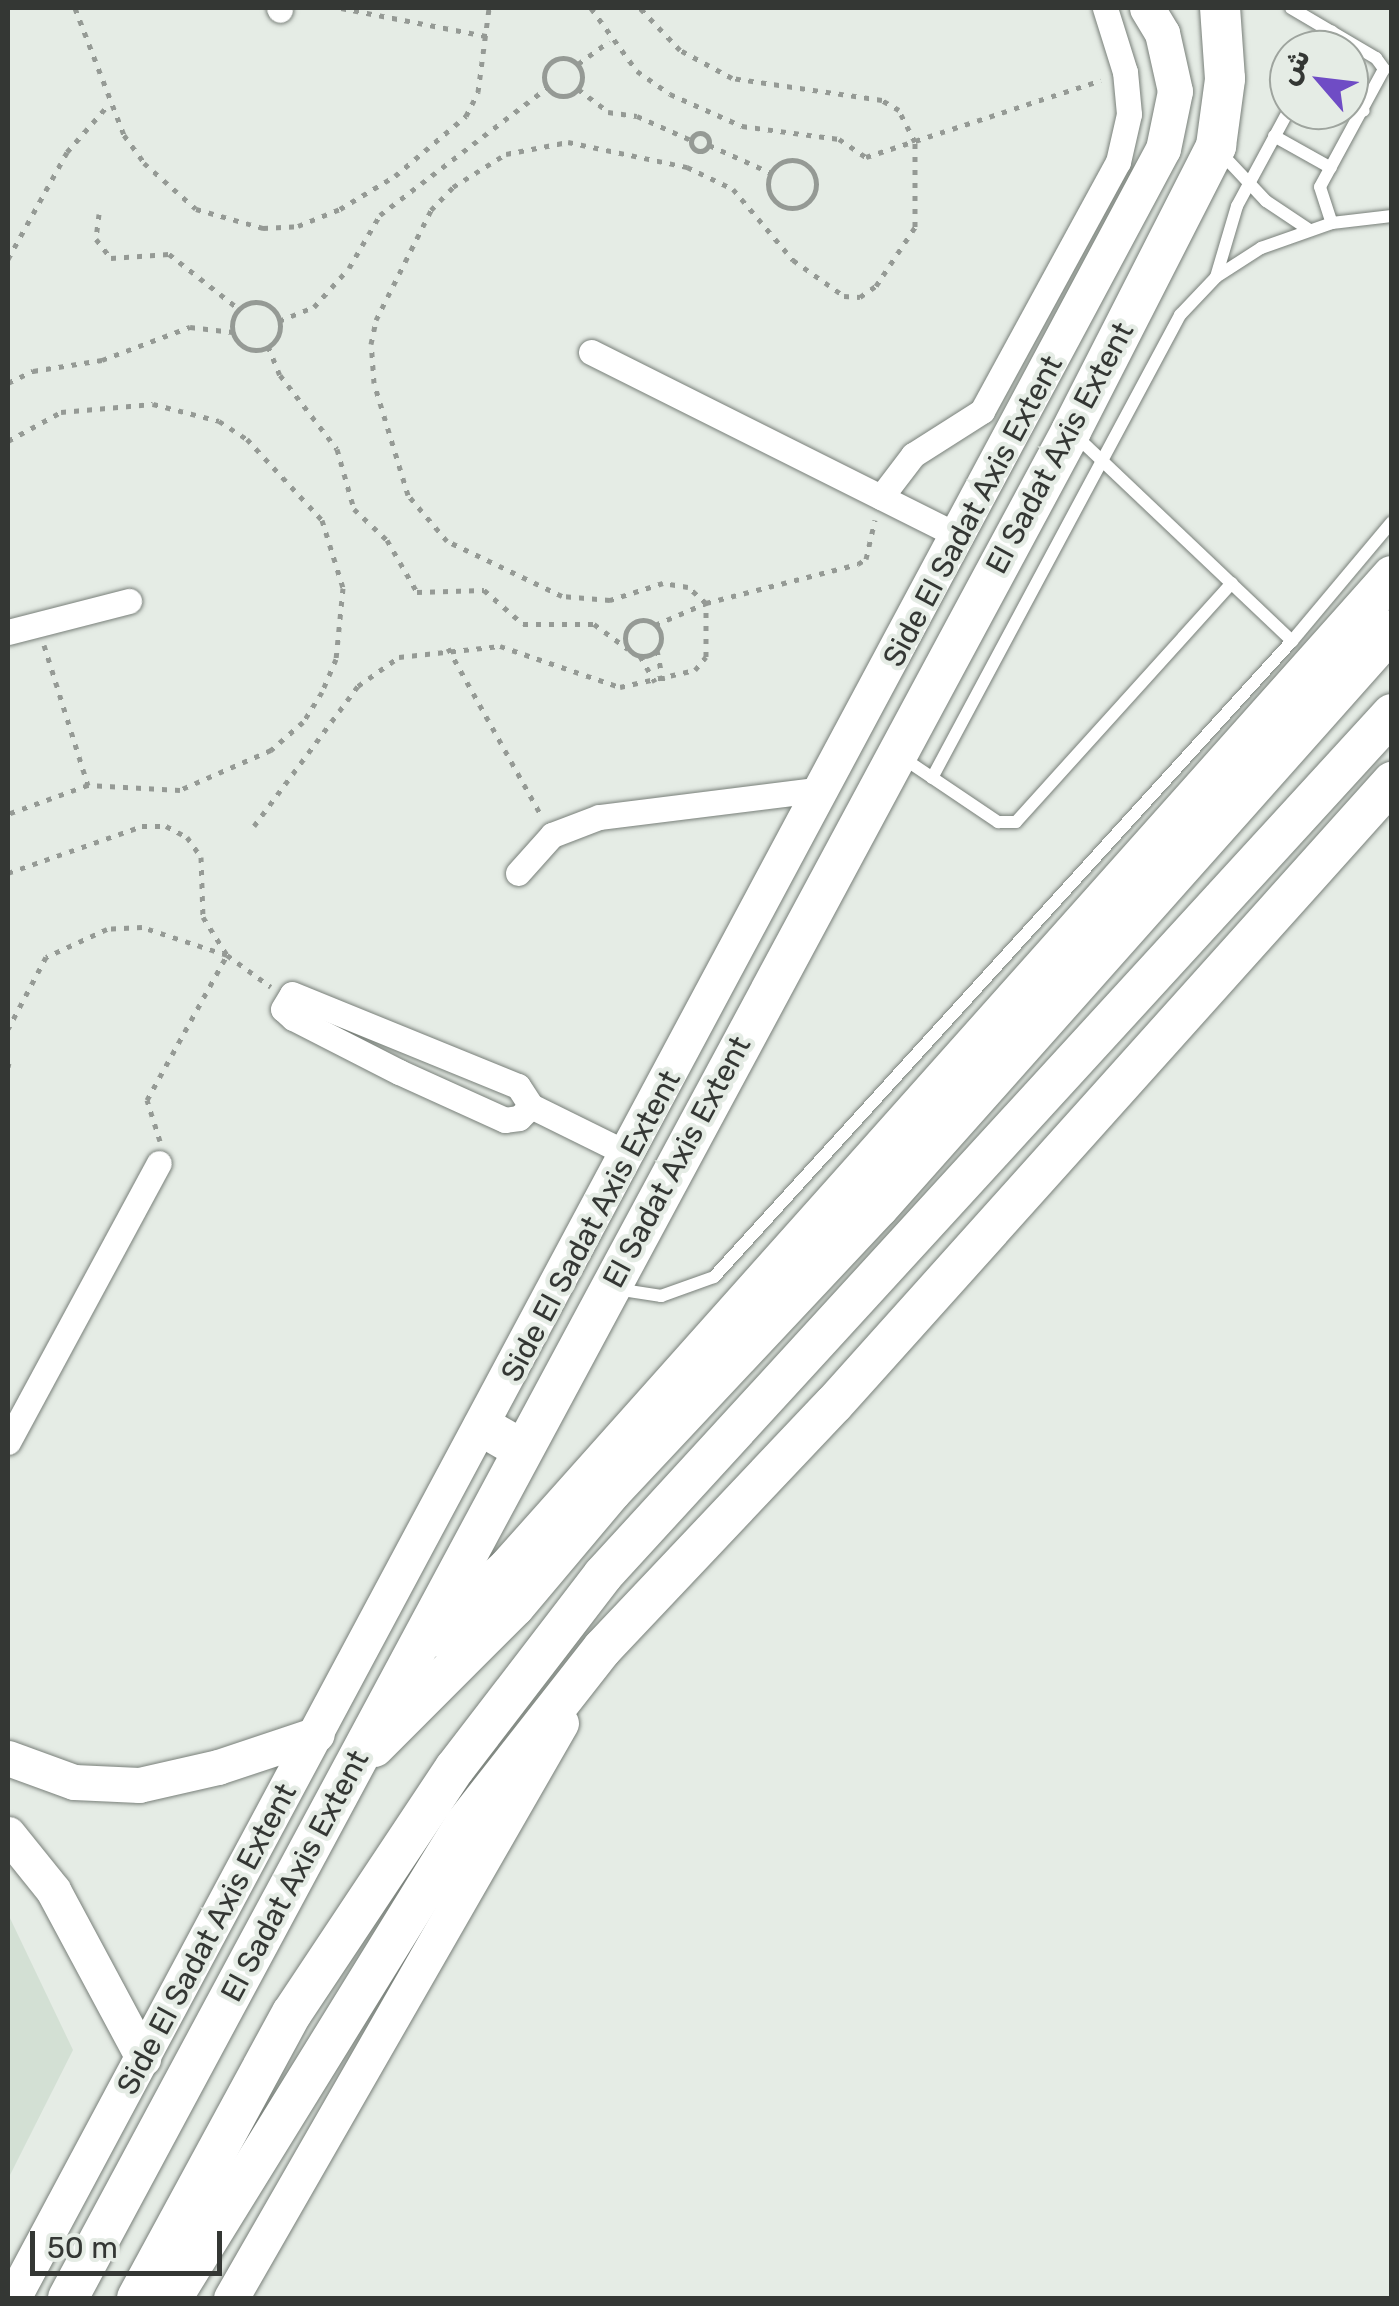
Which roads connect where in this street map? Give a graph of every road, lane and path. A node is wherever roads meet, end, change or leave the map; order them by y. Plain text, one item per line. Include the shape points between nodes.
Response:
1 (75, 8) edge
2 (341, 8) edge
3 (489, 8) edge
4 (591, 8) edge
5 (640, 8) edge
6 (1105, 8) edge
7 (1147, 8) edge
8 (1220, 8) edge
9 (1291, 8) edge
10 (1329, 30) edge
11 (487, 36) junction
12 (610, 41) junction
13 (1369, 56) edge
14 (578, 64) junction
15 (1125, 72) junction
16 (547, 88) junction
17 (578, 89) junction
18 (110, 102) junction
19 (1369, 102) edge
20 (1277, 130) edge
21 (1353, 130) edge
22 (1274, 136) junction
23 (691, 140) junction
24 (915, 142) junction
25 (709, 145) junction
26 (1216, 146) junction
27 (1331, 168) junction
28 (771, 173) junction
29 (1248, 184) junction
30 (99, 214) dead end
31 (1392, 216) edge
32 (1332, 222) junction
33 (1308, 229) junction
34 (8, 260) edge
35 (1216, 277) junction
36 (239, 309) junction
37 (280, 321) junction
38 (233, 332) junction
39 (268, 346) junction
40 (591, 352) dead end
41 (8, 383) edge
42 (1071, 431) junction
43 (8, 440) edge
44 (1102, 459) junction
45 (881, 497) junction
46 (1392, 522) edge
47 (960, 536) junction
48 (1392, 576) edge
49 (1232, 583) junction
50 (129, 601) dead end
51 (706, 603) junction
52 (38, 623) junction
53 (655, 625) junction
54 (1392, 630) edge
55 (8, 632) edge
56 (1292, 640) junction
57 (448, 648) junction
58 (628, 649) junction
59 (657, 650) junction
60 (640, 656) junction
61 (659, 682) junction
62 (1392, 714) edge
63 (896, 754) junction
64 (932, 778) junction
65 (1392, 782) edge
66 (88, 785) junction
67 (825, 789) junction
68 (8, 814) edge
69 (254, 826) dead end
70 (552, 835) junction
71 (8, 873) edge
72 (518, 873) dead end
73 (227, 955) junction
74 (286, 998) junction
75 (8, 1028) edge
76 (531, 1106) junction
77 (630, 1155) junction
78 (159, 1163) joint
79 (610, 1287) junction
80 (483, 1427) junction
81 (8, 1442) edge
82 (524, 1450) junction
83 (602, 1649) junction
84 (416, 1650) junction
85 (318, 1734) junction
86 (8, 1758) edge
87 (355, 1763) junction
88 (8, 1834) edge
89 (143, 2058) junction
90 (13, 2298) edge
91 (68, 2298) edge
92 (137, 2298) edge
93 (172, 2298) edge
94 (230, 2298) edge

1 - 18 path
2 - 11 path
3 - 11 path
4 - 12 path
5 - 24 path via 705,66 765,87 882,100 899,110
6 - 15 street
7 - 47 street, Side El Sadat Axis Extent via 1172,61 1176,91 1164,149
8 - 26 main road, El Sadat Axis Extent via 1225,78
9 - 10 lane
11 - 18 path via 478,92 466,116 395,176 298,226 263,228 196,209 144,163
12 - 14 path
12 - 24 path via 670,94 742,126 839,139 866,157
13 - 19 lane via 1383,65
14 - 16 path via 555,59 544,72
14 - 17 path
15 - 24 path
15 - 45 street via 1129,114 1118,162 987,403 978,418 913,455
16 - 17 path via 562,96
16 - 37 path via 380,215 349,268 314,307
17 - 23 path via 608,112 637,116
18 - 34 path via 67,152
20 - 22 lane
21 - 27 lane
22 - 27 lane
22 - 29 lane
23 - 25 path via 697,151
23 - 25 path via 703,133
24 - 51 path via 915,227 900,258 860,297 844,296 793,260 733,189 687,167 568,142 506,154 453,187 432,210 376,320 374,383 397,467 430,526 448,541 578,600 676,583
25 - 28 path
26 - 29 lane
26 - 42 main road, El Sadat Axis Extent
27 - 32 lane via 1320,198
28 - 28 path via 770,196 787,209 807,204 818,188 814,169 798,159 778,162
29 - 33 lane
29 - 35 lane
30 - 36 path via 96,238 112,258 168,254
31 - 32 lane
32 - 33 lane
33 - 35 lane
35 - 44 lane via 1166,336
36 - 37 path via 258,302
36 - 38 path
37 - 39 path
38 - 39 path via 247,348
38 - 41 path via 190,327 102,360 33,371
39 - 58 path via 280,375 337,448 354,509 387,540 417,592 484,590 523,624 594,624
40 - 45 street
42 - 44 lane
42 - 63 main road, El Sadat Axis Extent
43 - 66 path via 61,412 153,404 187,410 247,440 322,520 336,553 343,588 336,659 303,722 228,775 180,790
44 - 49 lane
44 - 64 lane
45 - 47 street
45 - 51 path via 866,558 858,564
46 - 56 lane
47 - 67 street, Side El Sadat Axis Extent
48 - 84 main road via 508,1568
49 - 56 lane
49 - 64 lane via 1022,819 998,822
50 - 52 street
51 - 53 path
51 - 61 path via 706,656 695,670
52 - 55 street
52 - 66 path
53 - 58 path via 641,621 629,628
53 - 59 path
54 - 87 main road via 436,1692
56 - 79 lane via 714,1277 661,1296
57 - 61 path via 500,646 620,687
57 - 69 path via 399,657 358,686
57 - 70 path
58 - 60 path
59 - 60 path
59 - 61 path
60 - 61 path
62 - 92 main road, El Sadat Axis Extent via 603,1574 455,1768 292,2013
63 - 64 lane
63 - 79 main road, El Sadat Axis Extent
65 - 83 main road via 834,1404
66 - 68 path
67 - 70 street via 619,814
67 - 77 street, Side El Sadat Axis Extent
70 - 72 street
71 - 73 path via 142,826 166,826 187,837 201,856 203,916
73 - 74 path
73 - 75 path via 142,926 107,929 46,957
73 - 78 path via 147,1100 163,1148
74 - 76 street via 307,995 518,1086
74 - 76 street via 283,1010 293,1018 504,1120 520,1118
76 - 77 street
77 - 80 street, Side El Sadat Axis Extent
78 - 81 street
79 - 82 main road, El Sadat Axis Extent
80 - 82 main road
80 - 85 street, Side El Sadat Axis Extent
82 - 84 main road, El Sadat Axis Extent
83 - 93 main road via 464,1825
83 - 94 street
84 - 87 main road, El Sadat Axis Extent
85 - 86 street via 218,1768 139,1785 74,1782
85 - 89 street, Side El Sadat Axis Extent
87 - 91 main road, El Sadat Axis Extent
88 - 89 street via 53,1890
89 - 90 street, Side El Sadat Axis Extent

